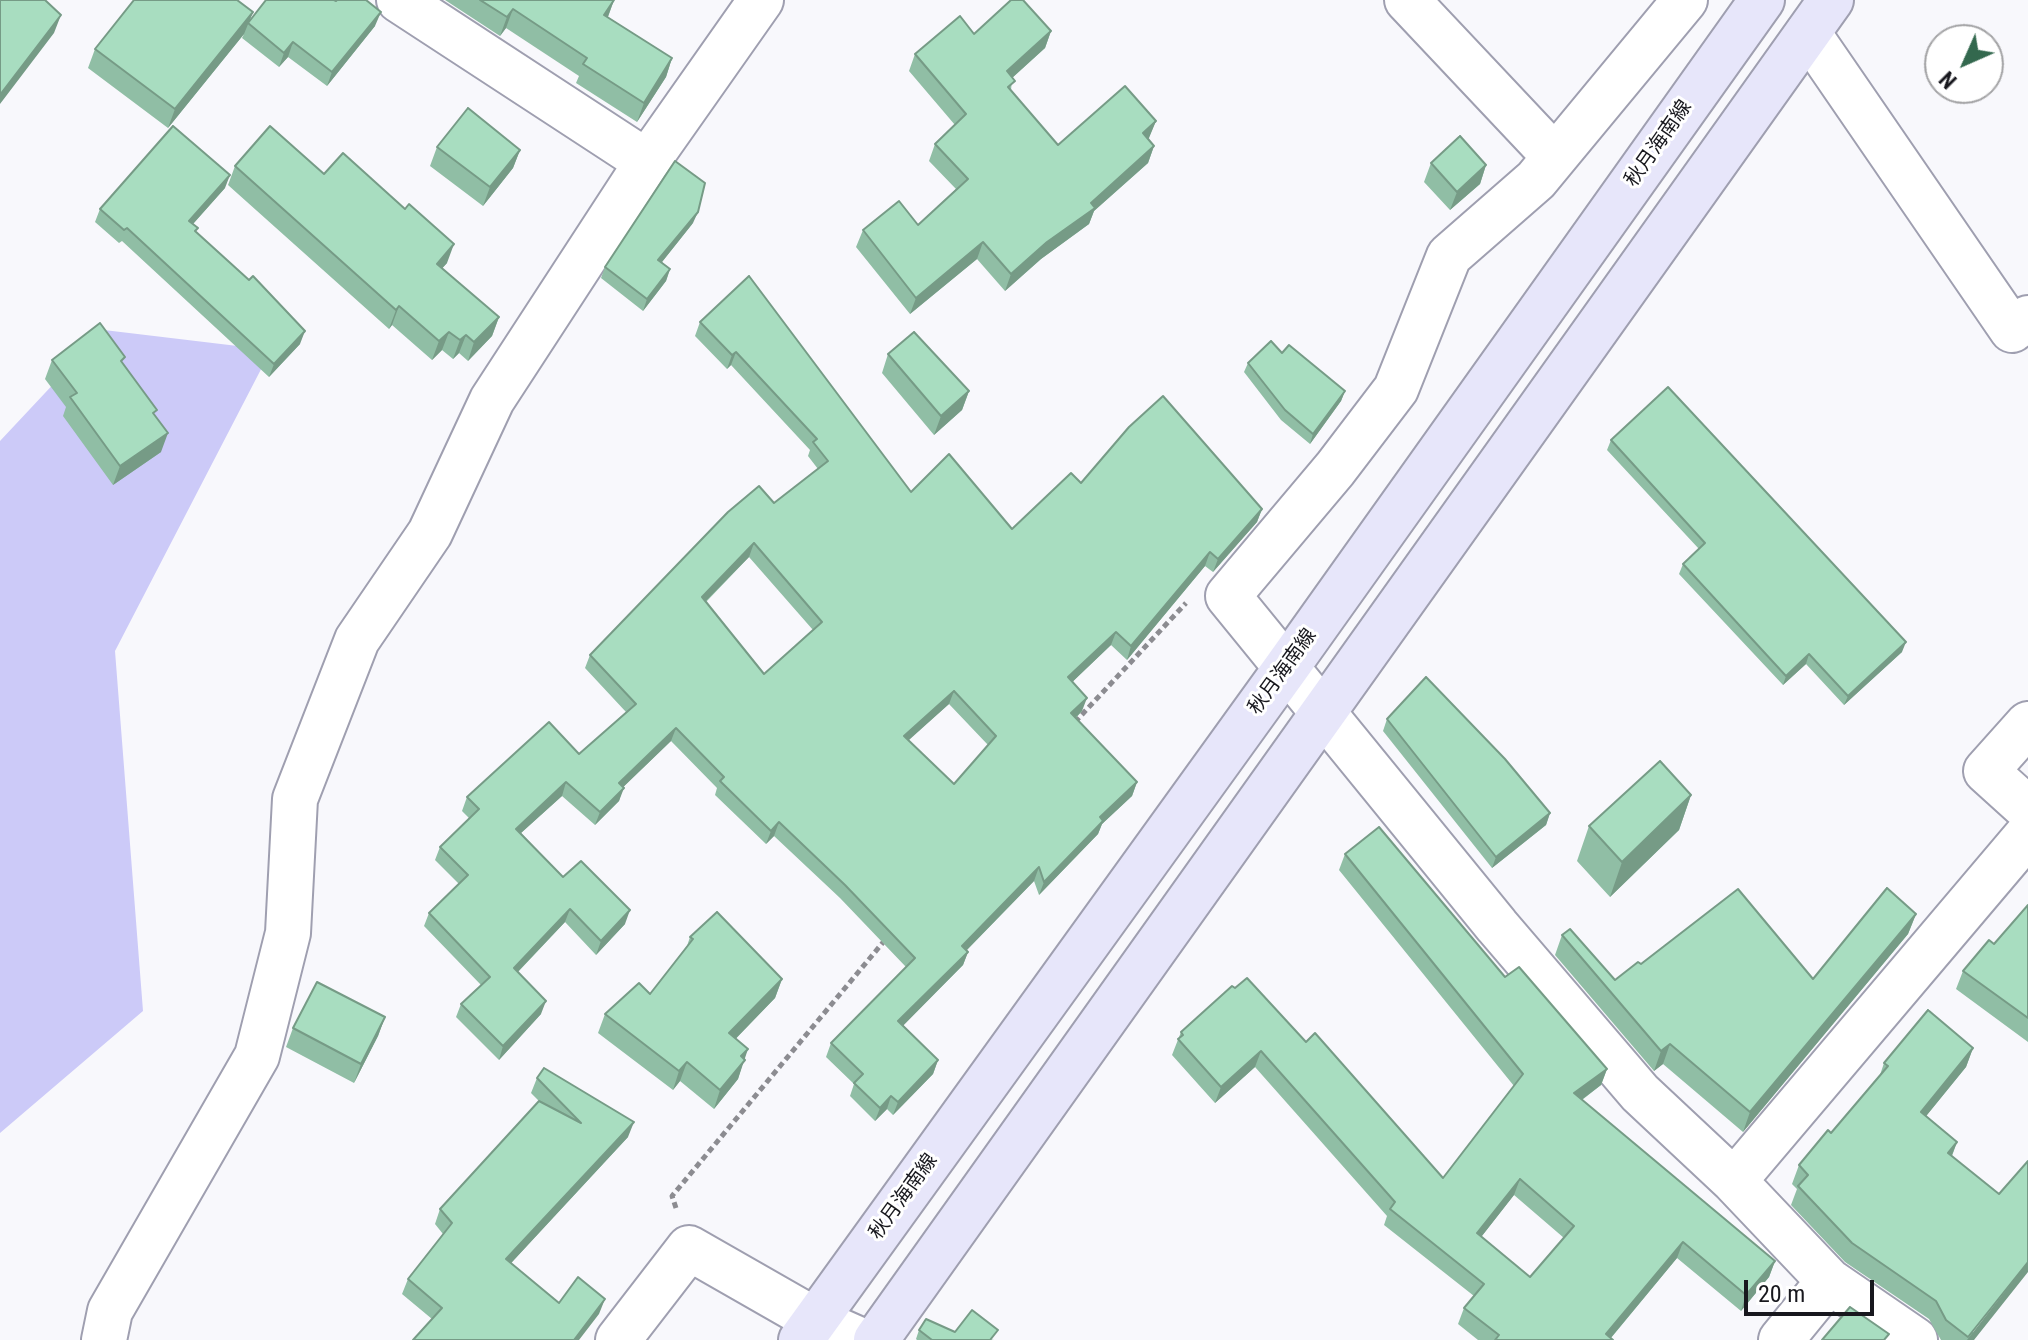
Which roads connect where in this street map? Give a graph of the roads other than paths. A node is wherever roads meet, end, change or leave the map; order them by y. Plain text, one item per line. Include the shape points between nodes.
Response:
1 (399, 0) edge
2 (761, 0) edge
3 (1407, 0) edge
4 (1685, 0) edge
5 (1762, 0) edge
6 (1819, 17) edge
7 (1555, 157) junction
8 (647, 162) junction
9 (2028, 318) edge
10 (1286, 668) junction
11 (1324, 716) junction
12 (2028, 724) edge
13 (2028, 809) edge
14 (2028, 834) edge
15 (1734, 1181) junction
16 (1829, 1281) junction
17 (808, 1330) edge
18 (104, 1340) edge
19 (618, 1340) edge
20 (860, 1340) edge
21 (876, 1340) edge
22 (1781, 1340) edge
23 (1915, 1340) edge

1 - 8 street
2 - 8 street
3 - 7 street
4 - 7 street
5 - 10 main road, 秋月海南線
6 - 9 street via 2012,330
6 - 11 main road
7 - 10 street via 1526,190 1449,256 1396,389 1228,596
8 - 18 street via 492,400 430,533 357,640 295,799 288,933 257,1056 110,1311
10 - 11 street
10 - 17 main road, 秋月海南線
11 - 15 street via 1640,1093
11 - 21 main road
12 - 13 street via 1986,771
14 - 15 street
15 - 16 street
16 - 22 street
16 - 23 street
17 - 19 street via 689,1248
17 - 20 street

